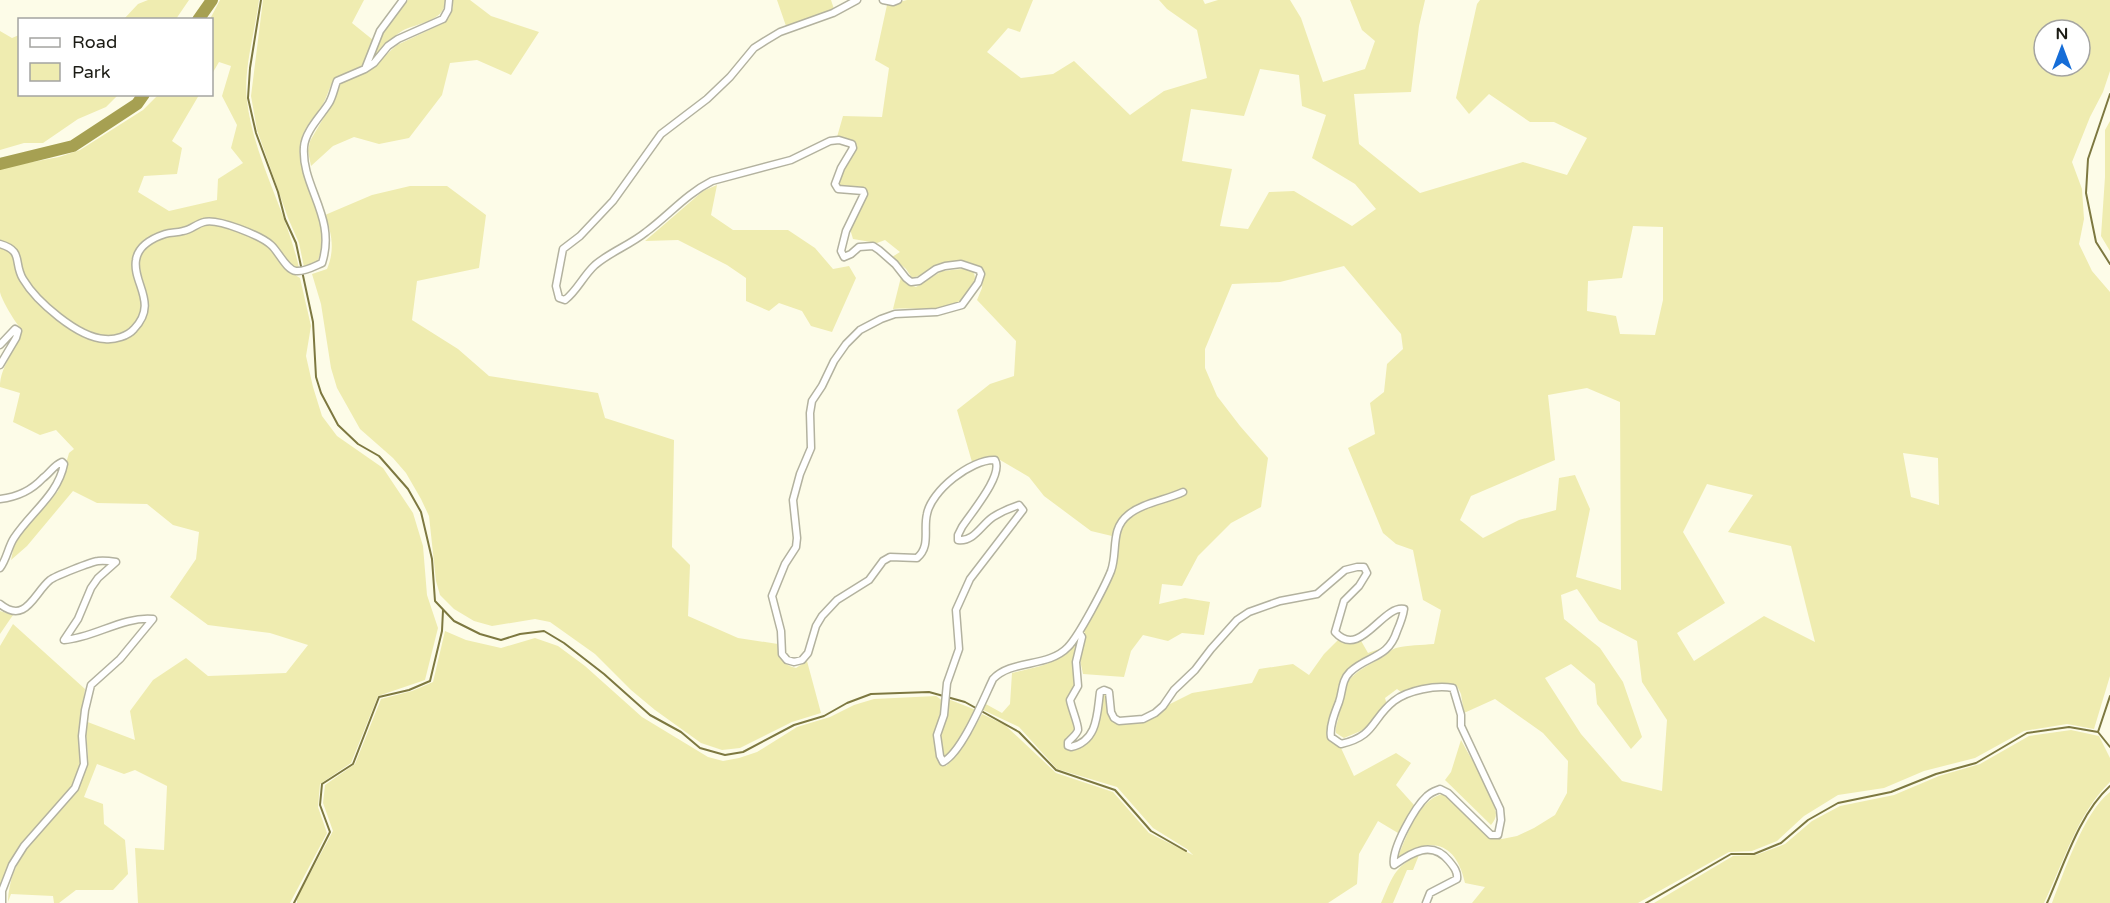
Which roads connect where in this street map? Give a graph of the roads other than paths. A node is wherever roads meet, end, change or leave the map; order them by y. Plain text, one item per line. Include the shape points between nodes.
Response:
1 (403, 0) edge
2 (449, 0) edge
3 (857, 0) edge
4 (883, 0) edge
5 (898, 0) edge
6 (365, 69) junction
7 (0, 244) edge
8 (0, 345) edge
9 (0, 365) edge
10 (1183, 492) dead end
11 (0, 499) edge
12 (0, 568) edge
13 (0, 604) edge
14 (1079, 632) junction
15 (2, 903) edge
16 (1426, 903) edge

1 - 6 street via 380,31
2 - 6 street via 443,19 398,39
3 - 14 street via 780,32 754,48 707,99 661,134 613,201 564,249 556,292 559,298 570,297 595,265 645,234 700,186 791,160 830,141 852,144 835,184 838,189 864,194 846,231 841,251 844,257 859,247 873,246 911,282 936,269 961,264 972,266 981,274 962,305 938,312 895,314 860,330 834,361 812,401 811,448 793,500 796,547 772,596 782,654 787,660 802,660 822,616 837,600 869,580 883,561 890,557 917,558 922,554 928,508 961,471 989,460 994,460 997,469 958,540 974,535 1009,508 1019,506 1023,510 970,579 956,610 958,649 937,735 944,762 963,738 1000,672 1052,658 1070,645
4 - 5 street
6 - 7 street via 337,81 332,97 305,141 308,170 327,234 322,263 295,271 270,244 215,221 163,234 144,245 135,261 144,300 139,324 120,337 106,339 80,332 54,312 21,277 14,250
8 - 9 street via 10,332 18,331
10 - 14 street via 1136,509 1119,524 1111,570
11 - 12 street via 26,493 57,464 64,464 56,488 13,540
13 - 15 street via 17,611 26,608 50,579 96,561 116,562 98,578 64,640 153,619 120,659 91,685 83,727 84,764 75,788 24,846 12,865 2,891
14 - 16 street via 1082,637 1076,662 1078,679 1070,700 1079,727 1068,742 1071,747 1093,732 1100,692 1109,692 1114,718 1143,719 1163,706 1237,620 1280,601 1317,594 1345,570 1364,567 1364,580 1344,601 1335,632 1340,638 1360,637 1397,608 1404,609 1403,615 1392,645 1345,679 1329,728 1331,737 1341,744 1358,740 1394,701 1417,692 1453,688 1461,726 1500,808 1498,835 1491,835 1448,793 1440,789 1426,796 1393,861 1394,866 1425,849 1436,850 1449,861 1457,879 1430,893

